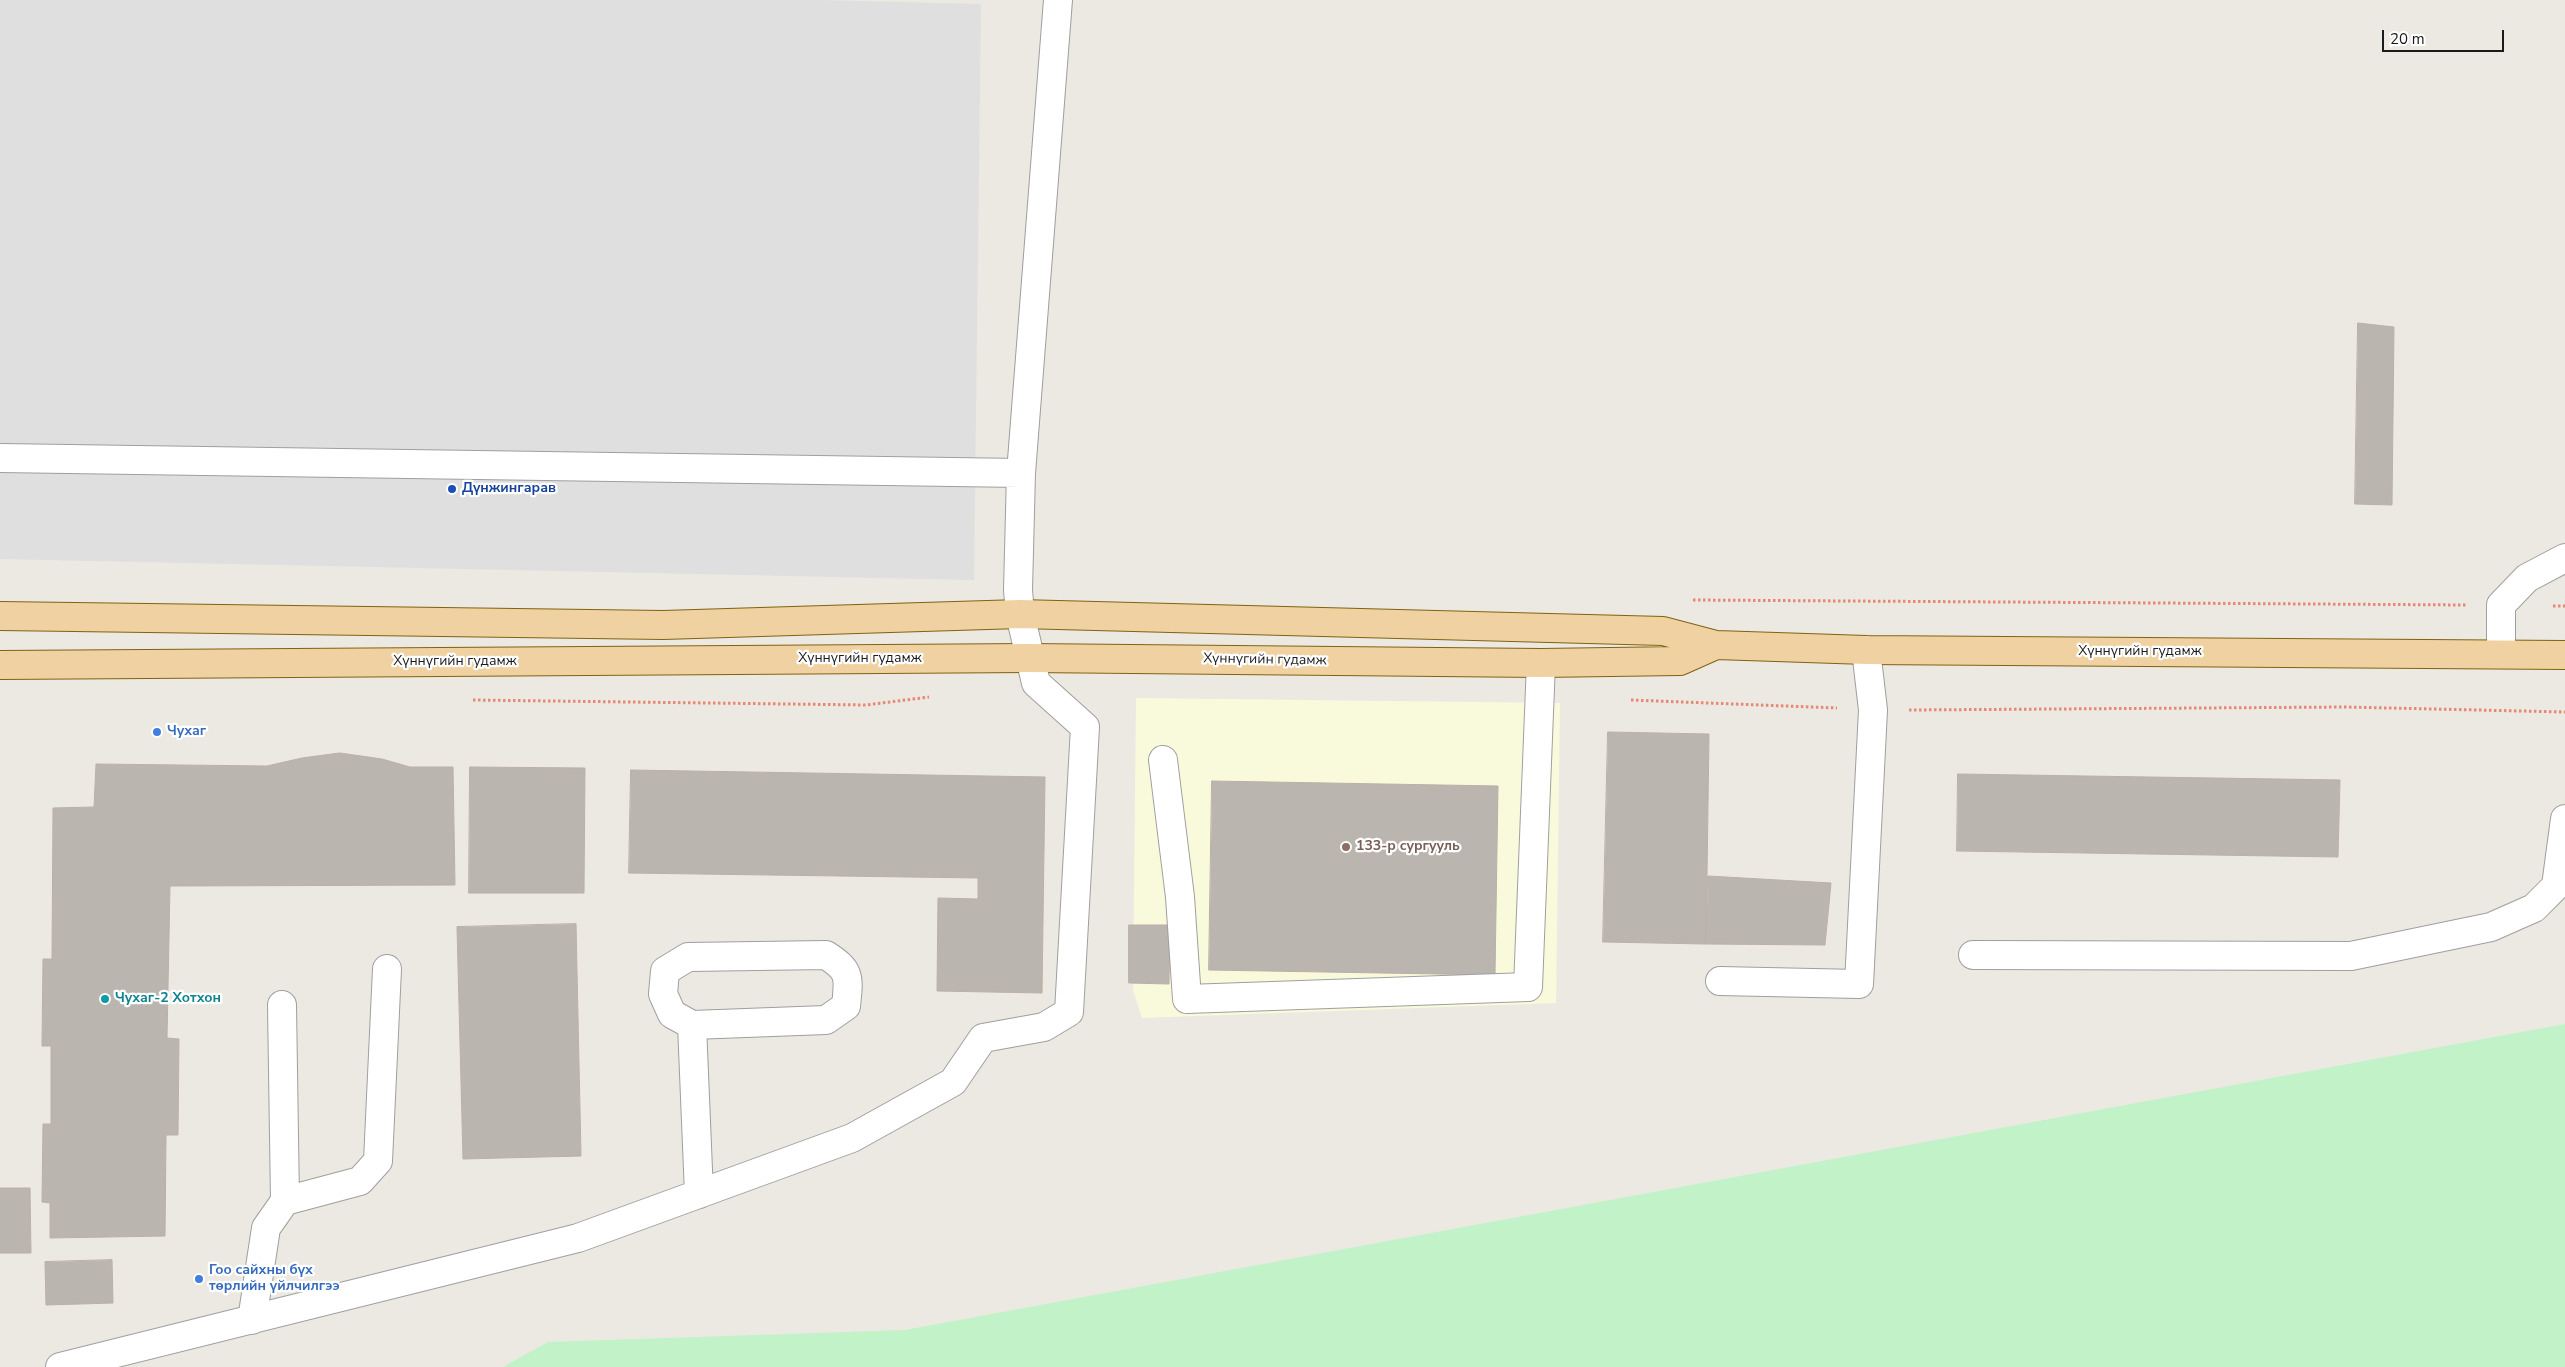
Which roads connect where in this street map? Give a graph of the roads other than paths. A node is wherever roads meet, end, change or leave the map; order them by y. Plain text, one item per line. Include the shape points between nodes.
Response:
1 (1058, 0) edge
2 (0, 458) edge
3 (1021, 473) junction
4 (2565, 558) edge
5 (1020, 614) junction
6 (0, 616) edge
7 (1716, 646) junction
8 (1866, 650) junction
9 (2501, 654) junction
10 (2565, 655) edge
11 (1029, 658) junction
12 (1541, 663) junction
13 (0, 665) edge
14 (1163, 760) dead end
15 (2565, 819) edge
16 (1973, 955) dead end
17 (387, 969) dead end
18 (1720, 981) dead end
19 (282, 1005) dead end
20 (692, 1024) junction
21 (699, 1194) junction
22 (285, 1201) junction
23 (252, 1320) junction
24 (60, 1367) edge

1 - 3 street
2 - 3 street
3 - 5 street
4 - 9 street via 2527,578 2501,605
5 - 6 main road, Хүннүгийн гудамж via 663,625
5 - 7 main road, Хүннүгийн гудамж via 1663,631
5 - 11 street
7 - 8 main road, Хүннүгийн гудамж
7 - 12 main road, Хүннүгийн гудамж via 1680,661
8 - 9 main road, Хүннүгийн гудамж
8 - 18 street via 1873,710 1859,984
9 - 10 main road, Хүннүгийн гудамж
11 - 12 main road, Хүннүгийн гудамж
11 - 13 main road, Хүннүгийн гудамж
11 - 21 street via 1036,683 1086,727 1069,1012 1044,1027 983,1038 954,1082 852,1138
12 - 14 street via 1528,986 1187,999 1180,897
15 - 16 street via 2556,886 2534,908 2492,927 2351,956
17 - 22 street via 378,1161 360,1181
19 - 22 street
20 - 20 street via 672,1014 663,994 665,971 688,957 826,955 842,966 848,982 846,1006 826,1020
20 - 21 street
21 - 23 street via 578,1238
22 - 23 street via 266,1228
23 - 24 street

